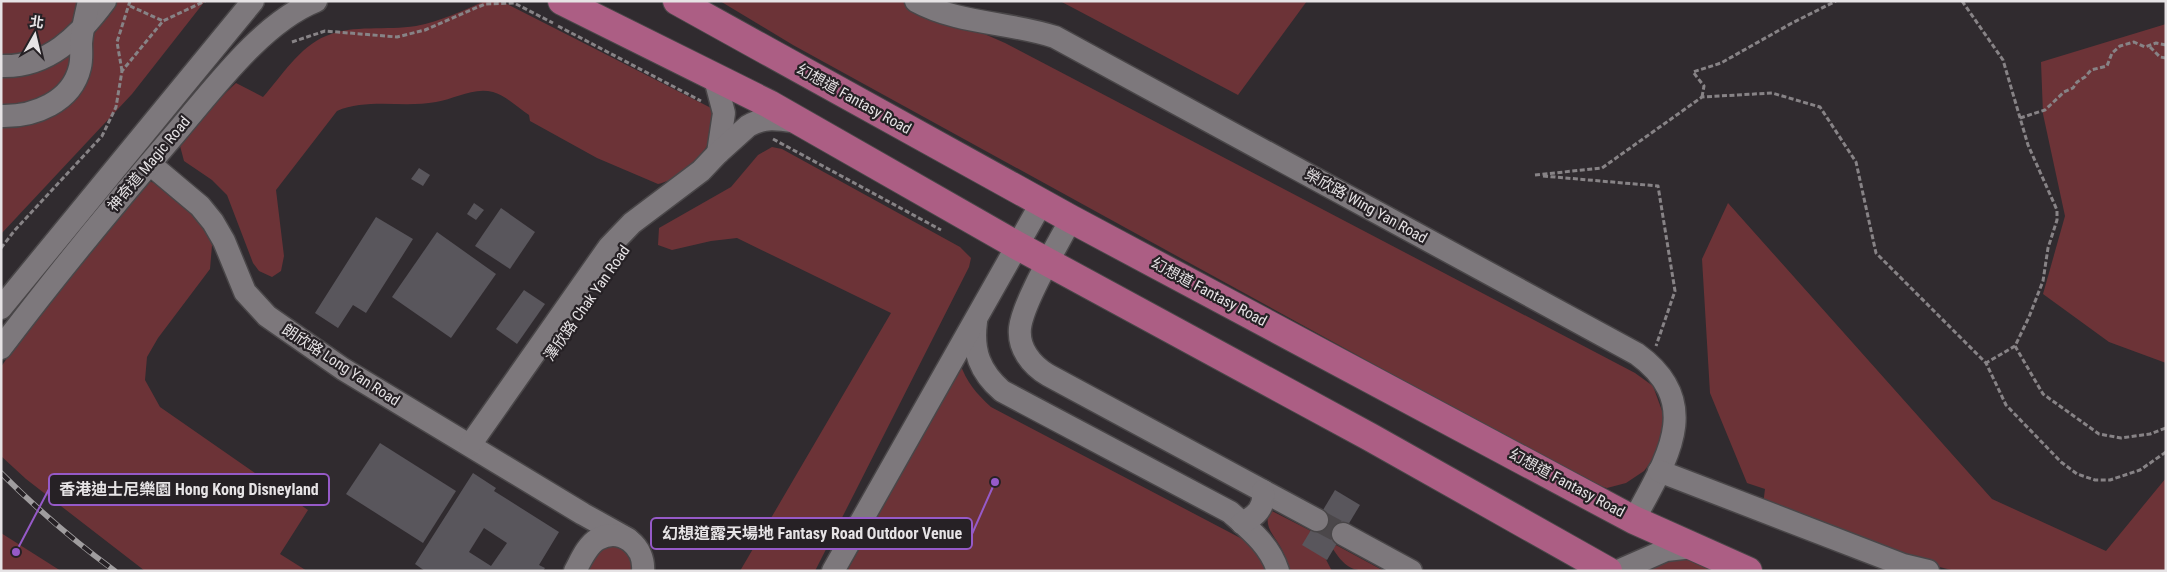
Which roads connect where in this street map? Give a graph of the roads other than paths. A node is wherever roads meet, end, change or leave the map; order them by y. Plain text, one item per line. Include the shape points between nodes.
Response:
1 (89, 1) edge
2 (105, 1) edge
3 (253, 1) edge
4 (316, 1) edge
5 (562, 1) edge
6 (677, 1) edge
7 (916, 1) edge
8 (83, 29) junction
9 (1, 66) edge
10 (714, 75) junction
11 (1, 116) edge
12 (801, 122) junction
13 (718, 152) junction
14 (150, 164) junction
15 (1042, 202) junction
16 (1071, 219) junction
17 (1018, 246) junction
18 (1048, 263) junction
19 (1, 308) edge
20 (977, 320) junction
21 (1, 348) edge
22 (470, 445) junction
23 (1659, 471) junction
24 (1263, 491) junction
25 (583, 514) junction
26 (1317, 520) tunnel mouth
27 (1634, 520) junction
28 (1242, 523) junction
29 (1343, 534) tunnel mouth
30 (628, 539) junction
31 (1693, 547) junction
32 (580, 562) edge
33 (643, 571) edge
34 (833, 571) edge
35 (1278, 571) edge
36 (1411, 571) edge
37 (1608, 571) edge
38 (1618, 571) edge
39 (1748, 571) edge
40 (1928, 571) edge

1 - 8 street
2 - 8 street
3 - 19 street, 神奇道 Magic Road
4 - 14 street, 神奇道 Magic Road via 290,13 264,34
5 - 10 main road
6 - 15 main road, 幻想道 Fantasy Road
7 - 23 street, 榮欣路 Wing Yan Road via 945,13 1017,26 1054,37 1628,349 1650,364 1667,383 1674,403 1671,446
8 - 9 street via 38,61
8 - 11 street via 80,67 70,89 40,110
10 - 12 main road
10 - 13 street via 724,113
12 - 13 street, 澤欣路 Chak Yan Road via 772,118 758,120 741,130
12 - 17 main road
13 - 22 street, 澤欣路 Chak Yan Road via 702,171 632,223 609,247
14 - 21 street, 神奇道 Magic Road
14 - 22 street, 朗欣路 Long Yan Road via 200,206 213,222 224,240 245,292 267,316 343,369
15 - 16 main road, 幻想道 Fantasy Road
15 - 17 street
16 - 18 street
16 - 27 main road, 幻想道 Fantasy Road
17 - 18 main road
17 - 20 street
18 - 24 street via 1020,329 1024,350 1034,365
18 - 37 main road via 1370,437
20 - 28 street via 974,336 978,360 990,380 1002,391 1230,512
20 - 34 street
22 - 25 street, 朗欣路 Long Yan Road
23 - 27 street, 榮欣路 Wing Yan Road
23 - 40 street via 1903,565
24 - 26 street
24 - 28 street via 1260,510
25 - 30 street, 朗欣路 Long Yan Road
25 - 32 street via 590,536
27 - 31 main road, 幻想道 Fantasy Road
28 - 35 street via 1268,550
29 - 36 street
30 - 32 street via 605,536 593,542
30 - 33 street via 640,552
31 - 38 street via 1666,550
31 - 39 main road, 幻想道 Fantasy Road

